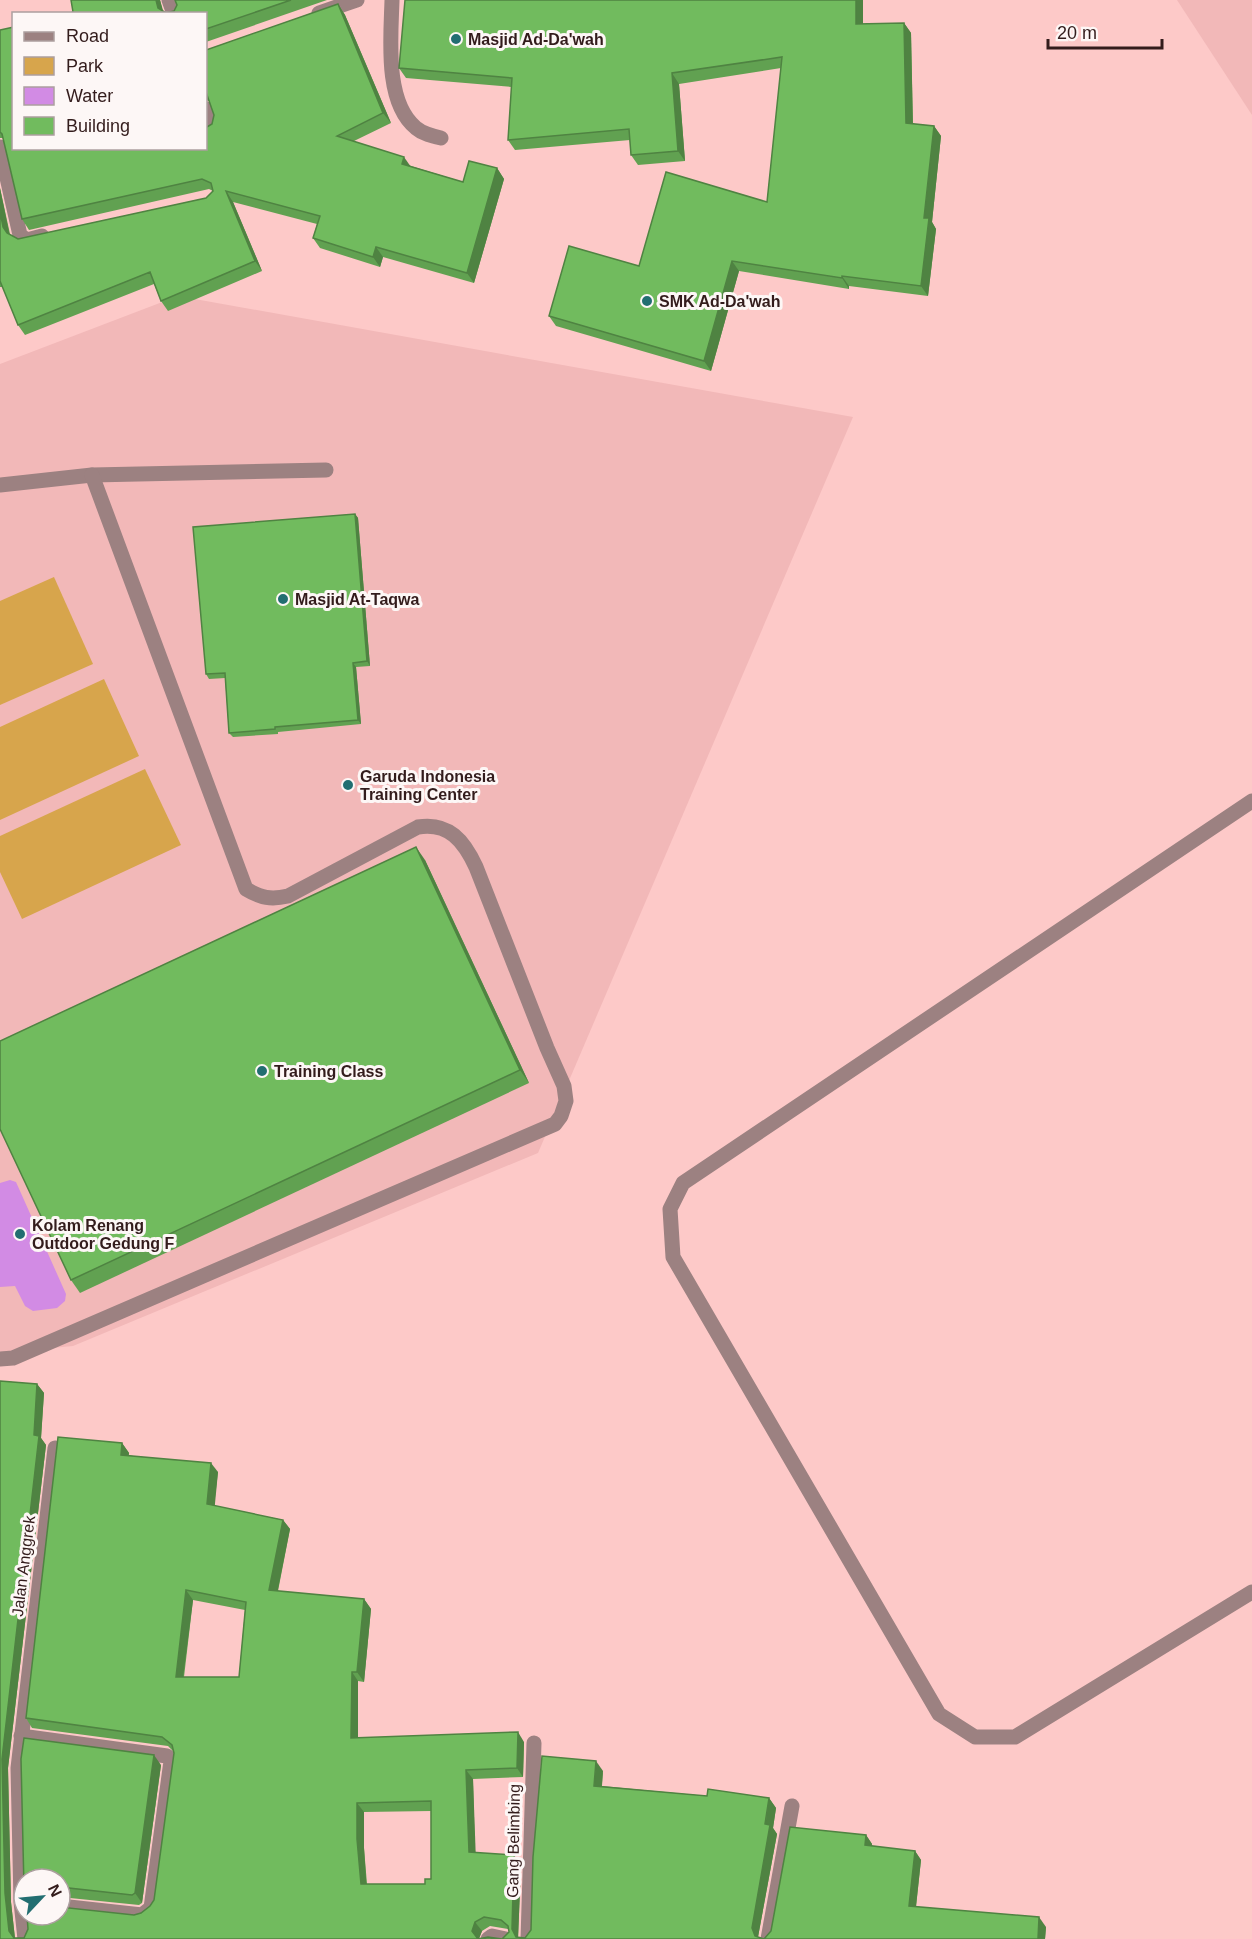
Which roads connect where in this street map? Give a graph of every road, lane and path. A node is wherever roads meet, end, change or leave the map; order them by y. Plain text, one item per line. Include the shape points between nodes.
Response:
1 (357, 0) edge
2 (393, 0) edge
3 (303, 18) edge
4 (207, 112) edge
5 (212, 128) edge
6 (441, 138) dead end
7 (0, 147) edge
8 (62, 232) edge
9 (326, 470) dead end
10 (92, 476) junction
11 (0, 485) edge
12 (1252, 801) edge
13 (0, 1359) edge
14 (55, 1448) edge
15 (1252, 1592) edge
16 (21, 1736) junction
17 (534, 1743) dead end
18 (792, 1806) dead end
19 (21, 1867) edge
20 (72, 1907) edge
21 (488, 1939) edge
22 (506, 1939) edge
23 (528, 1939) edge
24 (768, 1939) edge

1 - 3 street
2 - 6 street via 391,73 400,104 417,129
4 - 5 street
7 - 8 street via 20,235 27,240
9 - 10 street
10 - 11 street
10 - 13 street via 246,889 260,898 288,896 418,827 431,825 447,830 468,849 476,867 564,1086 566,1101 555,1124 13,1358
12 - 15 street via 683,1183 670,1209 673,1257 939,1714 975,1737 1015,1737
14 - 16 street, Jalan Anggrek
16 - 19 street, Jalan Anggrek
16 - 20 street via 167,1756 171,1761 151,1908 142,1915
17 - 23 street, Gang Belimbing
18 - 24 street
21 - 22 street

